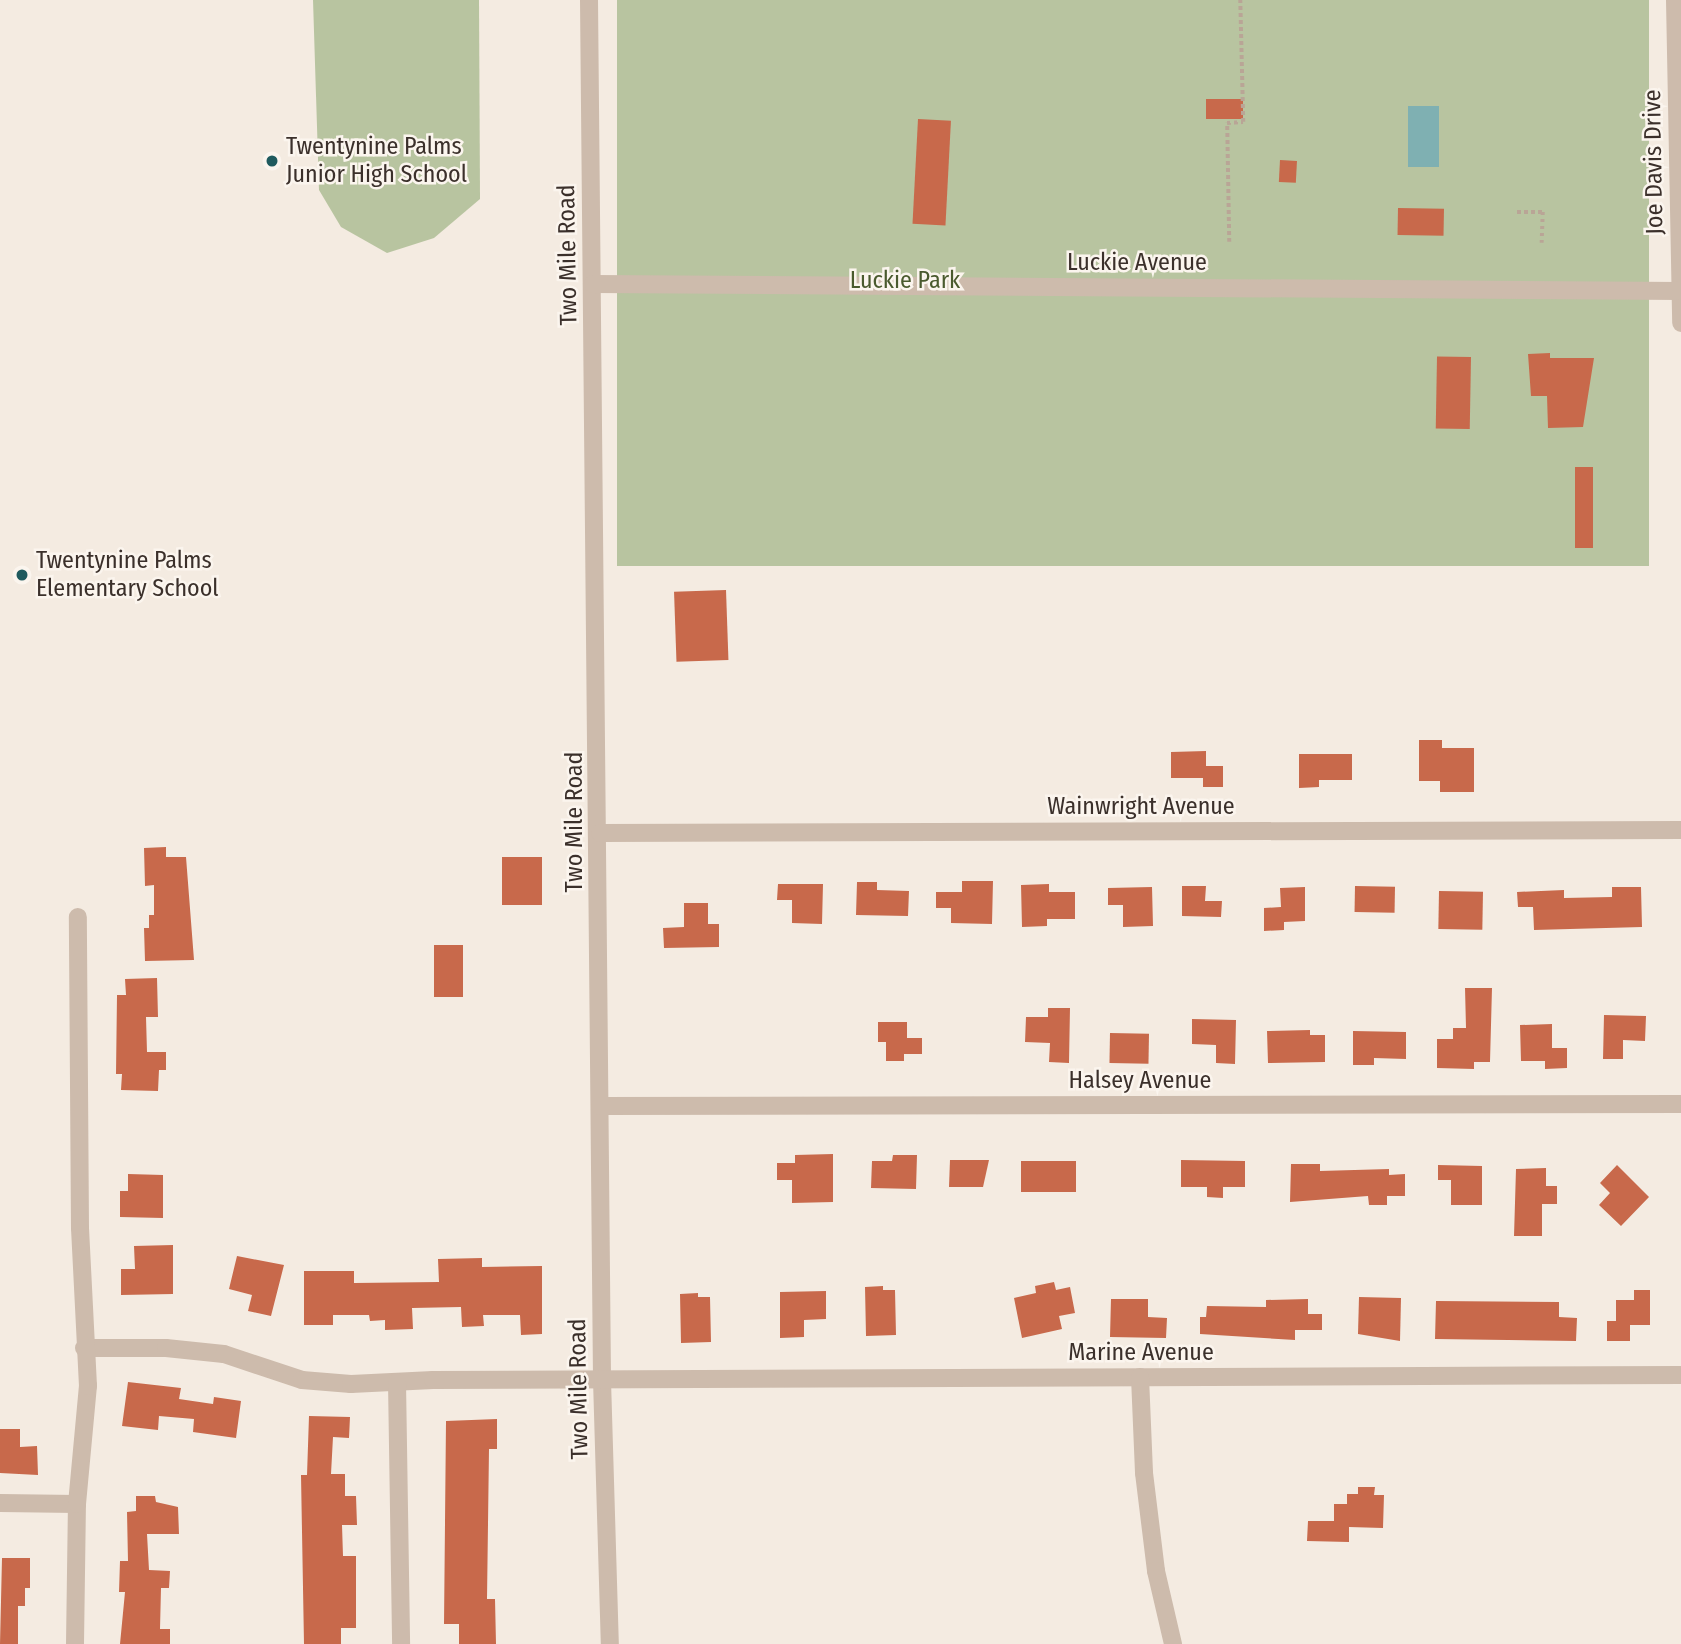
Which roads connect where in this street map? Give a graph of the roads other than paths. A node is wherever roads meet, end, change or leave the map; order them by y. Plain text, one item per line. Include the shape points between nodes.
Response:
1 (590, 0) edge
2 (1675, 0) edge
3 (593, 284) junction
4 (1681, 291) edge
5 (1681, 323) edge
6 (1681, 830) edge
7 (600, 833) junction
8 (78, 917) dead end
9 (1681, 1104) edge
10 (600, 1106) junction
11 (84, 1348) junction
12 (1681, 1375) edge
13 (1140, 1377) junction
14 (602, 1380) junction
15 (397, 1382) junction
16 (0, 1503) edge
17 (77, 1504) junction
18 (75, 1644) edge
19 (401, 1644) edge
20 (610, 1644) edge
21 (1173, 1644) edge

1 - 3 street, Two Mile Road
2 - 4 street, Joe Davis Drive
3 - 4 street, Luckie Avenue
3 - 7 street, Two Mile Road
4 - 5 street, Joe Davis Drive
6 - 7 street, Wainwright Avenue
7 - 10 street, Two Mile Road
8 - 11 street
9 - 10 street, Halsey Avenue
10 - 14 street, Two Mile Road
11 - 15 street, Marine Avenue via 189,1350 224,1354 302,1380
11 - 17 street via 87,1417
12 - 13 street, Marine Avenue
13 - 14 street, Marine Avenue
13 - 21 street via 1144,1473 1156,1571
14 - 15 street, Marine Avenue
14 - 20 street, Two Mile Road
15 - 19 street
16 - 17 street
17 - 18 street

